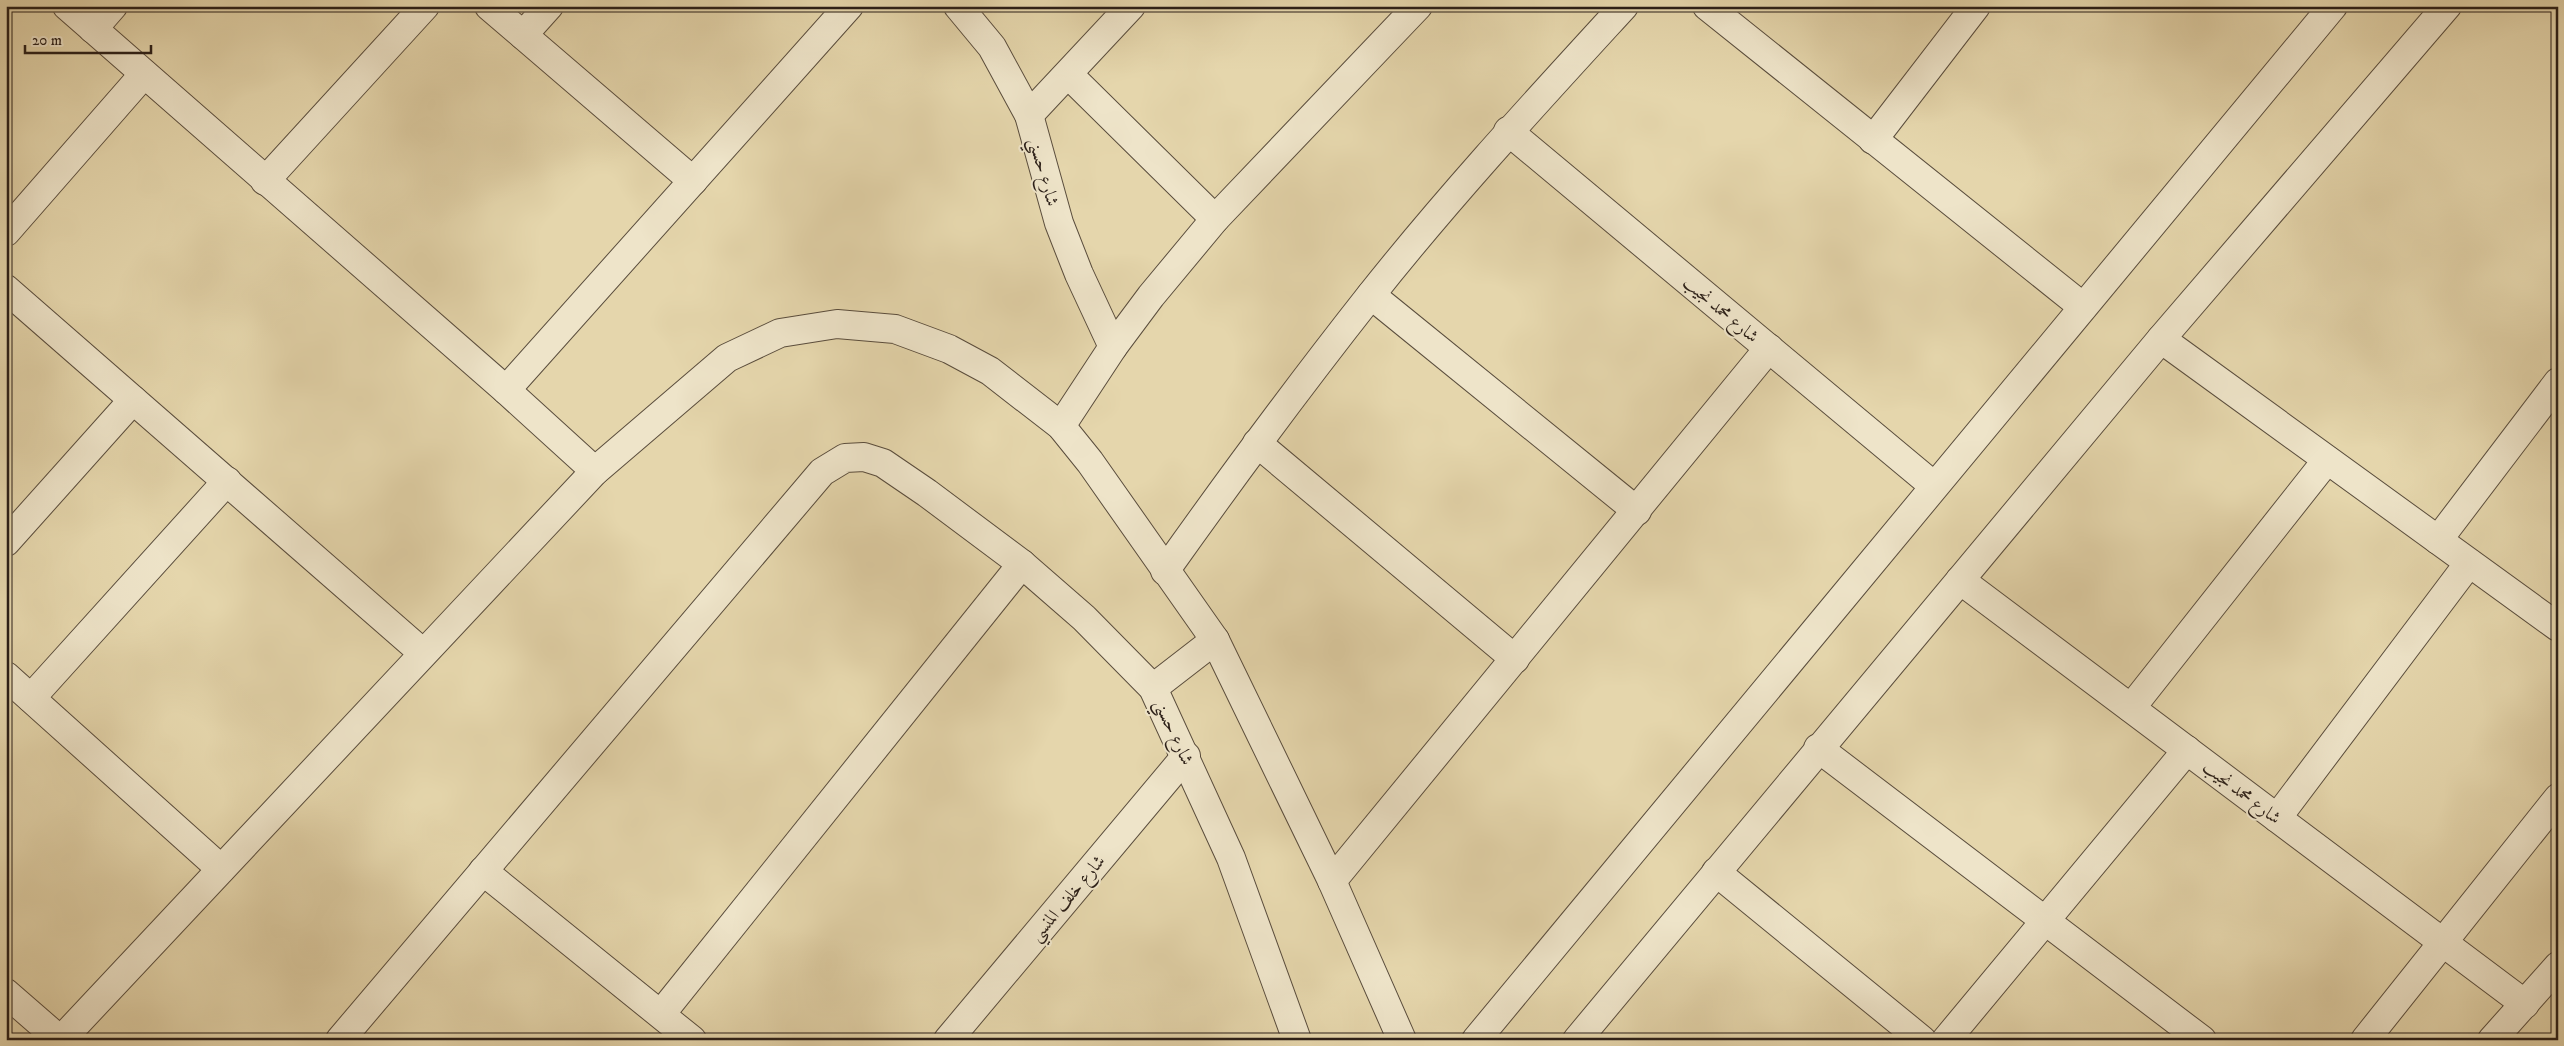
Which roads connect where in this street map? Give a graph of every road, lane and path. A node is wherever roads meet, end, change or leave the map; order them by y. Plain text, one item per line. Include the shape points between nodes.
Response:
1 (67, 6) edge
2 (113, 6) edge
3 (425, 6) edge
4 (489, 6) edge
5 (548, 6) edge
6 (849, 6) edge
7 (958, 6) edge
8 (1131, 6) edge
9 (1624, 6) edge
10 (1707, 6) edge
11 (1976, 6) edge
12 (2333, 6) edge
13 (2447, 6) edge
14 (1413, 8) edge
15 (93, 29) junction
16 (523, 35) junction
17 (144, 74) junction
18 (1069, 75) junction
19 (1029, 115) junction
20 (1508, 131) junction
21 (1873, 140) junction
22 (265, 181) junction
23 (693, 181) junction
24 (1215, 219) junction
25 (6, 232) edge
26 (6, 289) edge
27 (1371, 295) junction
28 (2083, 307) junction
29 (2161, 339) junction
30 (1113, 347) junction
31 (1769, 348) junction
32 (2558, 382) edge
33 (506, 390) junction
34 (133, 400) junction
35 (1061, 426) junction
36 (1257, 443) junction
37 (2328, 460) junction
38 (595, 471) junction
39 (227, 481) junction
40 (1934, 486) junction
41 (1637, 510) junction
42 (2438, 540) junction
43 (6, 542) edge
44 (2469, 562) junction
45 (1022, 564) junction
46 (1165, 571) junction
47 (1960, 580) junction
48 (2558, 627) edge
49 (1215, 640) junction
50 (423, 653) junction
51 (1515, 659) junction
52 (6, 676) edge
53 (1154, 688) junction
54 (31, 698) junction
55 (2131, 708) junction
56 (1818, 748) junction
57 (2187, 750) junction
58 (1186, 756) junction
59 (2558, 798) edge
60 (2277, 818) junction
61 (221, 869) junction
62 (483, 871) junction
63 (1716, 872) junction
64 (1332, 881) junction
65 (2046, 922) junction
66 (2443, 942) junction
67 (2558, 966) edge
68 (6, 993) edge
69 (2525, 1004) junction
70 (661, 1014) junction
71 (352, 1036) edge
72 (683, 1037) edge
73 (60, 1040) edge
74 (948, 1040) edge
75 (1297, 1040) edge
76 (1402, 1040) edge
77 (1476, 1040) edge
78 (1577, 1040) edge
79 (1922, 1040) edge
80 (1946, 1040) edge
81 (2202, 1040) edge
82 (2365, 1040) edge
83 (2492, 1040) edge

1 - 15 street
2 - 15 street
3 - 22 street
4 - 16 street
5 - 16 street
6 - 23 street
7 - 19 street, شارع حسني via 992,47
8 - 18 street
9 - 20 street
10 - 21 street
11 - 21 street
12 - 28 street
13 - 29 street
14 - 24 street
15 - 17 street
16 - 23 street
17 - 22 street
17 - 25 street
18 - 19 street
18 - 24 street
19 - 30 street, شارع حسني via 1060,224
20 - 27 street
20 - 31 street, شارع محمد نجيب
21 - 28 street
22 - 33 street
23 - 33 street
24 - 30 street
26 - 34 street
27 - 36 street
27 - 41 street
28 - 40 street
29 - 37 street
29 - 47 street
30 - 35 street
31 - 40 street, شارع محمد نجيب
31 - 41 street
32 - 42 street
33 - 38 street
34 - 39 street
34 - 43 street
35 - 38 street via 990,371 949,349 894,329 837,324 780,334 727,358
35 - 46 street via 1090,462
36 - 46 street
36 - 51 street
37 - 42 street
37 - 55 street
38 - 50 street
39 - 50 street
39 - 54 street
40 - 77 street
41 - 51 street
42 - 44 street
44 - 48 street
44 - 60 street
45 - 53 street via 1084,618
45 - 62 street via 927,493 882,464 864,457 845,458 822,472
45 - 70 street
46 - 49 street
47 - 55 street, شارع محمد نجيب
47 - 56 street
49 - 53 street, شارع حسني
49 - 64 street
50 - 61 street
51 - 64 street
52 - 54 street
53 - 58 street, شارع حسني
54 - 61 street
55 - 57 street, شارع محمد نجيب
56 - 63 street
56 - 65 street
57 - 60 street, شارع محمد نجيب
57 - 65 street
58 - 74 street, شارع خلف المنسي
58 - 75 street, شارع حسني via 1231,858
59 - 66 street
60 - 66 street, شارع محمد نجيب
61 - 73 street
62 - 70 street
62 - 71 street
63 - 78 street
63 - 79 street
64 - 76 street
65 - 80 street
65 - 81 street
66 - 69 street, شارع محمد نجيب
66 - 82 street
67 - 69 street
68 - 73 street
69 - 83 street
70 - 72 street

